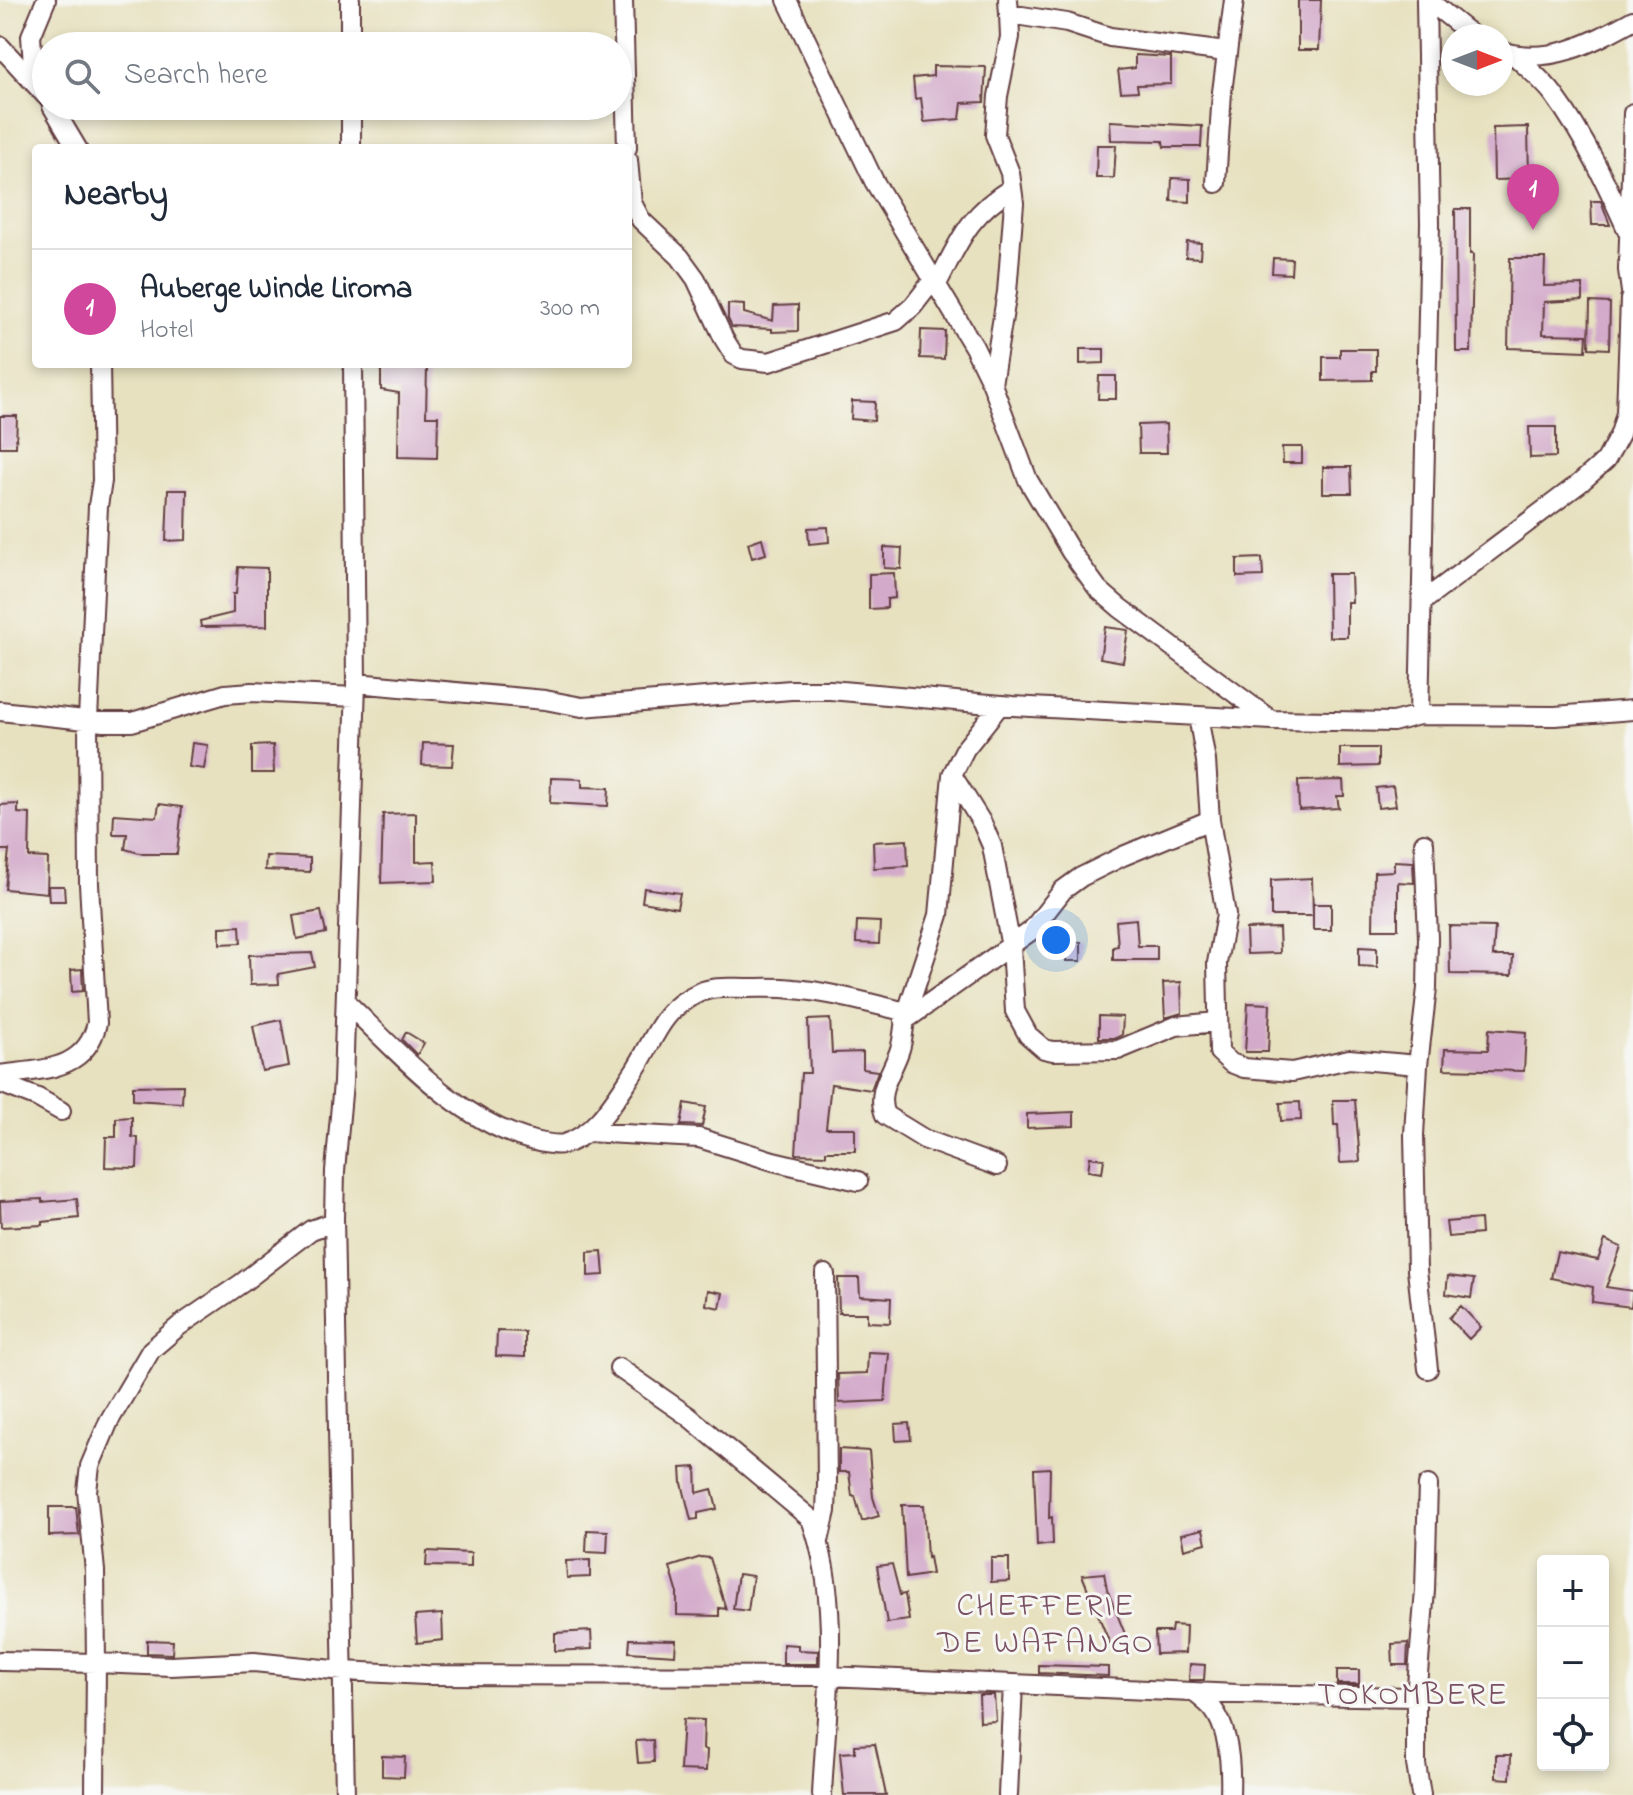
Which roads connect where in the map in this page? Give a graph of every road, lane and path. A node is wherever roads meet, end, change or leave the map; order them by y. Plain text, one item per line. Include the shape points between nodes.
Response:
1 (46, 0) edge
2 (350, 0) edge
3 (623, 0) edge
4 (787, 0) edge
5 (1234, 0) edge
6 (1427, 0) edge
7 (1008, 7) edge
8 (1633, 20) edge
9 (1458, 24) edge
10 (33, 32) edge
11 (350, 32) edge
12 (624, 32) edge
13 (0, 46) edge
14 (1226, 52) junction
15 (1513, 54) edge
16 (1513, 58) edge
17 (32, 78) edge
18 (1633, 113) edge
19 (60, 120) edge
20 (351, 120) edge
21 (626, 120) edge
22 (75, 144) edge
23 (351, 144) edge
24 (627, 144) edge
25 (1216, 183) dead end
26 (1012, 188) junction
27 (632, 203) edge
28 (1629, 234) junction
29 (935, 282) junction
30 (1632, 303) edge
31 (100, 368) edge
32 (353, 368) edge
33 (992, 384) junction
34 (1422, 602) junction
35 (355, 690) junction
36 (1000, 705) junction
37 (1633, 710) edge
38 (0, 711) edge
39 (1419, 715) junction
40 (1198, 716) junction
41 (88, 719) junction
42 (1272, 720) junction
43 (952, 775) junction
44 (1210, 820) junction
45 (1424, 843) dead end
46 (1011, 947) junction
47 (346, 1002) junction
48 (906, 1016) junction
49 (1217, 1022) junction
50 (1418, 1065) junction
51 (0, 1075) edge
52 (0, 1083) edge
53 (61, 1111) dead end
54 (586, 1132) junction
55 (997, 1166) dead end
56 (858, 1181) dead end
57 (334, 1220) junction
58 (825, 1274) dead end
59 (619, 1368) dead end
60 (1428, 1369) dead end
61 (1428, 1485) dead end
62 (819, 1541) junction
63 (0, 1661) edge
64 (96, 1663) junction
65 (343, 1671) junction
66 (828, 1676) junction
67 (1013, 1684) junction
68 (1194, 1692) junction
69 (1416, 1697) junction
70 (95, 1795) edge
71 (345, 1795) edge
72 (822, 1795) edge
73 (1008, 1795) edge
74 (1230, 1795) edge
75 (1421, 1795) edge

1 - 10 street
2 - 11 street
3 - 12 street
4 - 29 street via 874,181
5 - 14 street
6 - 9 street
6 - 34 street via 1430,224
7 - 14 street via 1110,37
7 - 26 street via 1010,37 995,135
8 - 15 street via 1570,51 1543,57
13 - 17 street
14 - 25 street
16 - 28 street via 1552,92
18 - 28 street
19 - 22 street
20 - 23 street
21 - 24 street
26 - 29 street via 973,219
26 - 33 street via 1007,292
27 - 29 street via 641,220 696,279 724,339 742,359 769,362 896,321
28 - 30 street
29 - 33 street
30 - 34 street via 1626,413 1606,460
31 - 41 street via 102,481
32 - 35 street
33 - 42 street via 1028,480 1098,589
34 - 39 street
35 - 36 street via 545,700 582,707 791,690
35 - 41 street via 225,694 132,722
35 - 47 street
36 - 40 street
36 - 43 street
37 - 39 street via 1555,716
38 - 41 street
39 - 42 street via 1393,722
40 - 42 street
40 - 44 street
41 - 51 street via 94,1037 71,1062
43 - 46 street via 992,846
43 - 48 street via 939,915
44 - 46 street via 1081,877
44 - 49 street via 1226,915 1217,963
45 - 50 street via 1428,963
46 - 48 street
46 - 49 street via 1015,1011 1028,1035 1044,1049 1118,1050 1183,1024
47 - 54 street via 449,1096 511,1134 561,1145
47 - 57 street
48 - 54 street via 796,989 710,989 664,1017 617,1097
48 - 55 street via 900,1049 882,1092 885,1115 924,1139
49 - 50 street via 1219,1052 1244,1068 1292,1072 1349,1059
50 - 60 street via 1417,1270
52 - 53 street
54 - 56 street via 677,1134
57 - 64 street via 311,1230 151,1350 109,1421 90,1466 87,1491
57 - 65 street
58 - 62 street via 827,1485
59 - 62 street via 688,1416 799,1507 811,1519
61 - 69 street
62 - 66 street via 830,1608
63 - 64 street
64 - 65 street via 254,1662
64 - 70 street
65 - 66 street
65 - 71 street
66 - 67 street
66 - 72 street
67 - 68 street
67 - 73 street
68 - 69 street
68 - 74 street via 1220,1720
69 - 75 street

